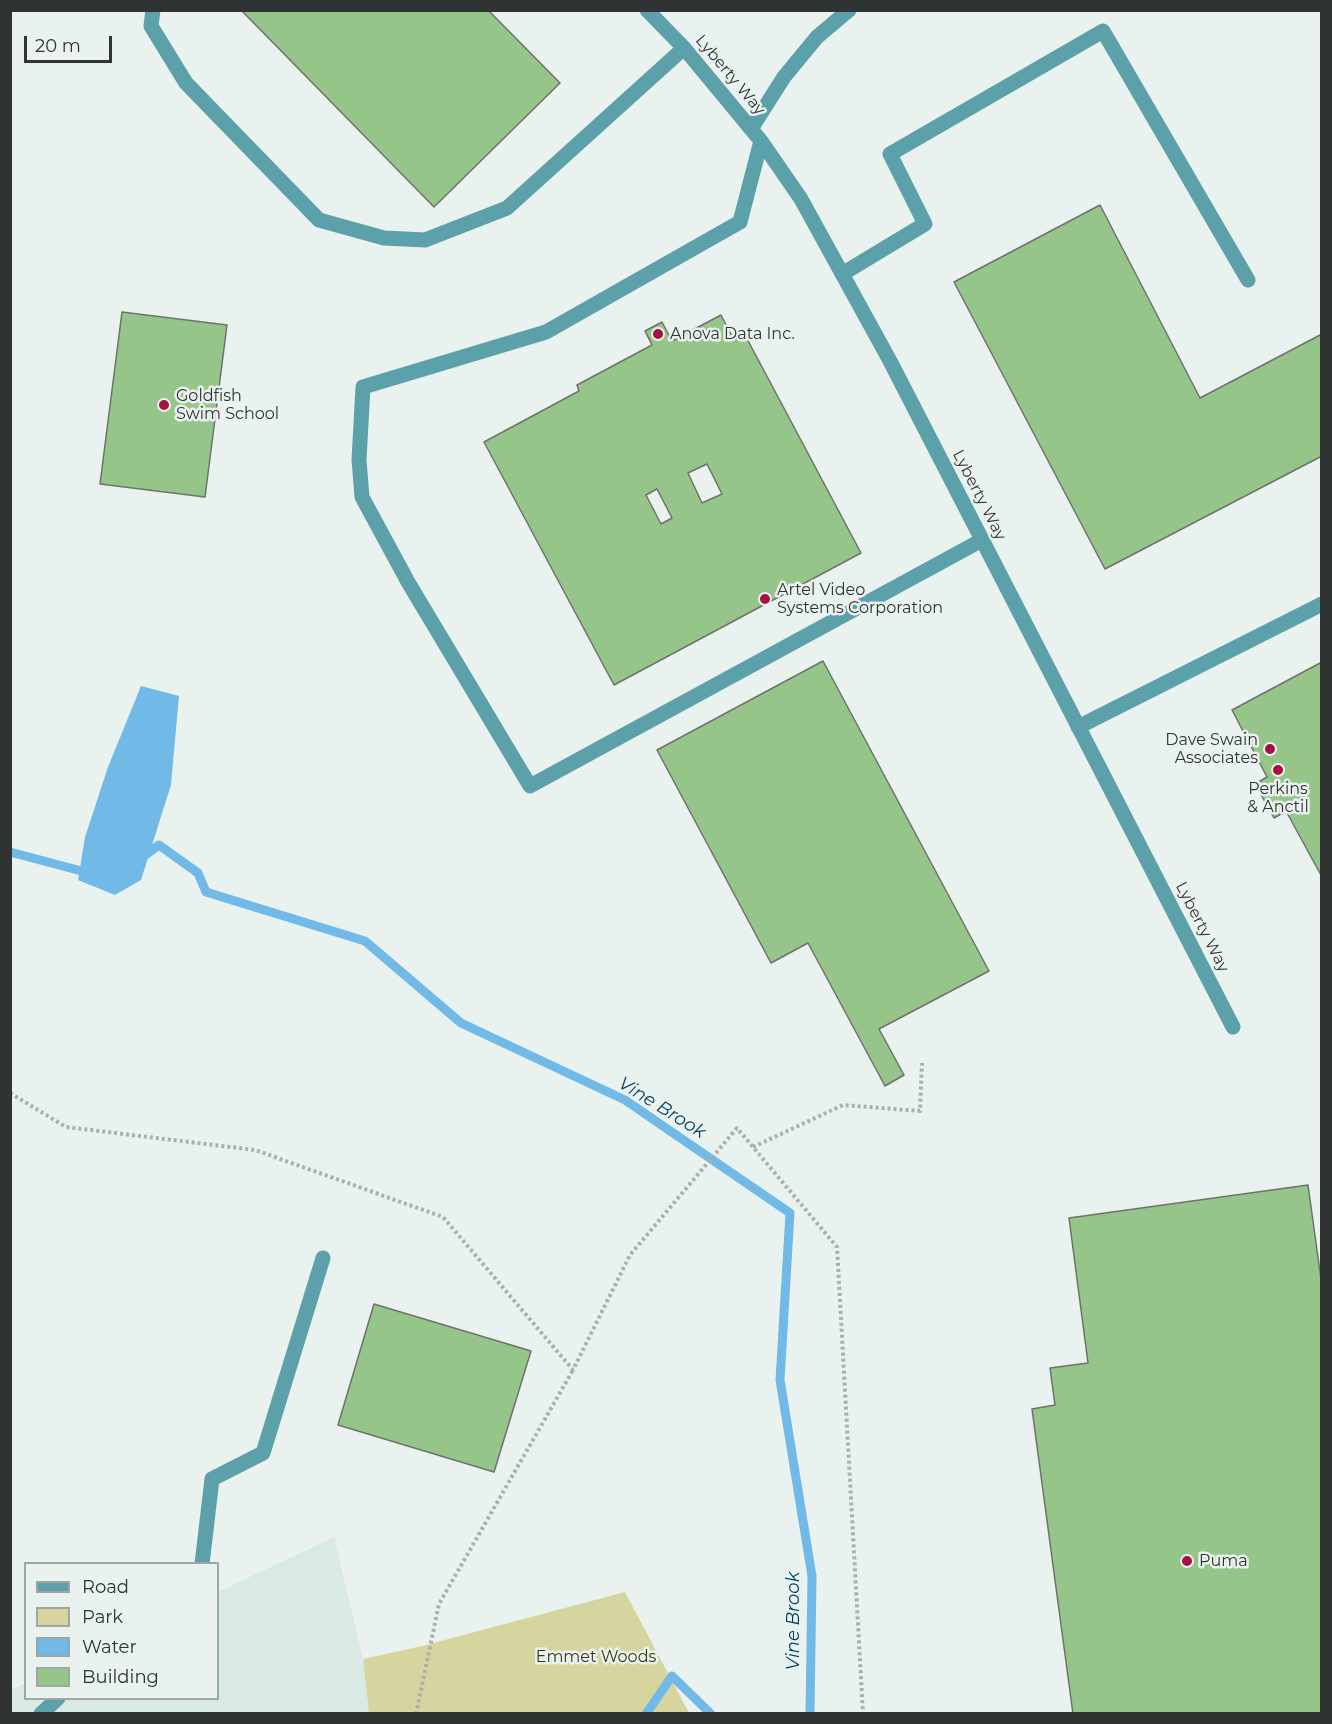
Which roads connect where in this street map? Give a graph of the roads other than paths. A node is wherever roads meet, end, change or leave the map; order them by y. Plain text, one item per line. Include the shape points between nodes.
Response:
1 (153, 10) edge
2 (647, 10) edge
3 (849, 10) edge
4 (684, 48) junction
5 (756, 135) junction
6 (842, 274) junction
7 (1248, 280) dead end
8 (982, 540) junction
9 (1322, 604) edge
10 (1078, 727) junction
11 (1233, 1027) dead end
12 (323, 1258) dead end
13 (201, 1562) edge
14 (56, 1700) edge
15 (41, 1713) edge

1 - 4 lane via 151,26 186,83 319,220 394,238 425,240 507,208
2 - 4 lane, Lyberty Way
3 - 5 lane via 817,37 784,77
4 - 5 lane, Lyberty Way
5 - 6 lane, Lyberty Way via 801,199
5 - 8 lane via 740,222 546,332 363,387 358,460 362,497 398,563 530,786
6 - 7 lane via 925,224 890,154 1103,31
6 - 8 lane, Lyberty Way
8 - 10 lane, Lyberty Way
9 - 10 lane
10 - 11 lane, Lyberty Way
12 - 13 lane via 263,1453 212,1479
14 - 15 lane

